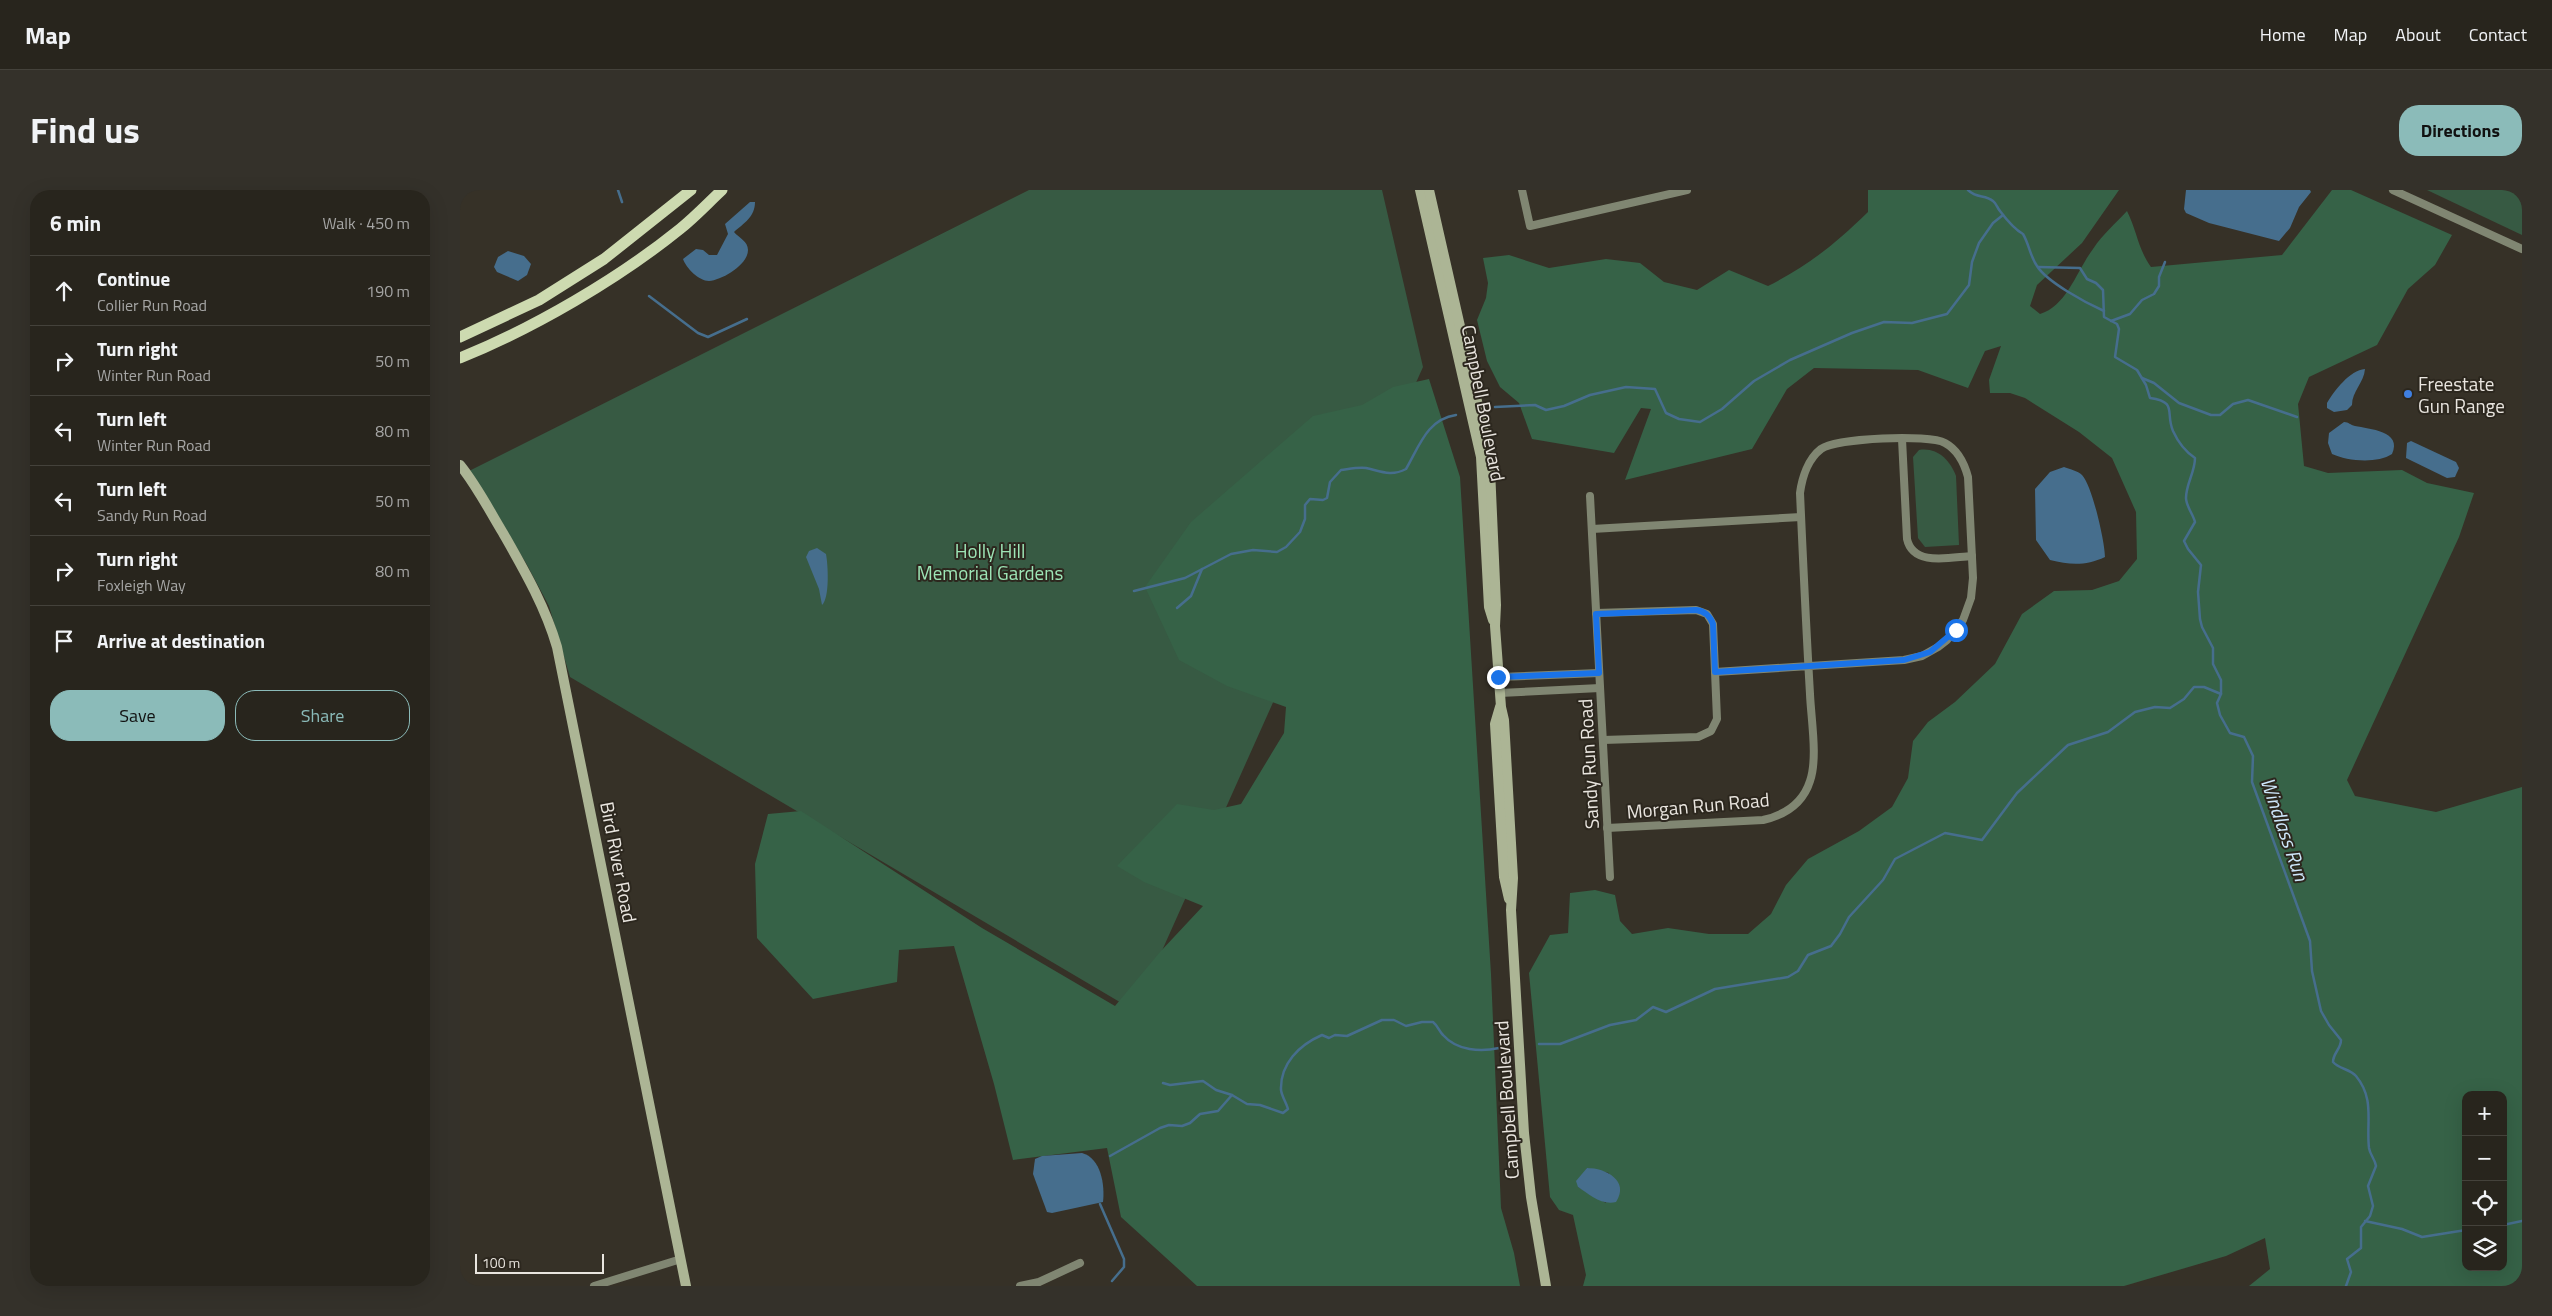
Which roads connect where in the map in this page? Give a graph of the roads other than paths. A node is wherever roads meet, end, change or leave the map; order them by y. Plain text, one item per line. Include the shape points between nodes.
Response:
1 (691, 190) edge
2 (722, 190) edge
3 (1420, 190) edge
4 (1428, 190) edge
5 (1522, 190) edge
6 (1643, 190) edge
7 (1687, 190) edge
8 (2393, 190) edge
9 (1646, 200) junction
10 (2522, 249) edge
11 (460, 337) edge
12 (460, 358) edge
13 (1902, 439) junction
14 (460, 465) edge
15 (1590, 496) dead end
16 (1801, 517) junction
17 (1592, 529) junction
18 (1972, 556) junction
19 (1596, 614) junction
20 (1495, 626) junction
21 (1808, 667) junction
22 (1715, 672) junction
23 (1599, 673) junction
24 (1498, 677) junction
25 (1600, 688) junction
26 (1500, 693) junction
27 (1603, 740) junction
28 (1607, 828) junction
29 (1610, 877) dead end
30 (681, 1258) junction
31 (1080, 1263) dead end
32 (594, 1286) edge
33 (686, 1286) edge
34 (1020, 1286) edge
35 (1546, 1286) edge

1 - 11 main road via 604,259 539,300
2 - 12 main road via 681,228 616,276 538,320
3 - 20 street, Campbell Boulevard via 1481,457 1489,606
4 - 20 street, Campbell Boulevard via 1487,445
5 - 9 street via 1530,226
6 - 9 street
7 - 9 street
8 - 10 street
13 - 16 street, Morgan Run Road via 1839,442 1821,449 1811,461 1801,483
13 - 18 street, Morgan Run Road via 1924,437 1938,440 1951,447 1962,459 1968,477
13 - 18 street via 1910,548 1925,558
14 - 30 street, Bird River Road via 526,574 544,609 557,647
15 - 17 street, Sandy Run Road
16 - 17 street
16 - 21 street, Morgan Run Road
17 - 19 street, Sandy Run Road
18 - 21 street, Morgan Run Road via 1973,586 1968,609 1956,630 1938,647 1922,656 1904,660
19 - 22 street via 1704,612 1713,624
19 - 23 street, Sandy Run Road
20 - 24 street, Campbell Boulevard
21 - 22 street, Morgan Run Road
21 - 28 street, Morgan Run Road via 1813,769 1806,790 1792,807 1763,820
22 - 27 street via 1717,719 1708,734
23 - 24 street
23 - 25 street, Sandy Run Road
24 - 26 street, Campbell Boulevard
25 - 26 street
25 - 27 street, Sandy Run Road
26 - 35 street, Campbell Boulevard via 1513,878 1511,910 1519,1057 1529,1180
27 - 28 street, Sandy Run Road
28 - 29 street, Sandy Run Road
30 - 32 street
30 - 33 street, Bird River Road
31 - 34 street via 1039,1282

